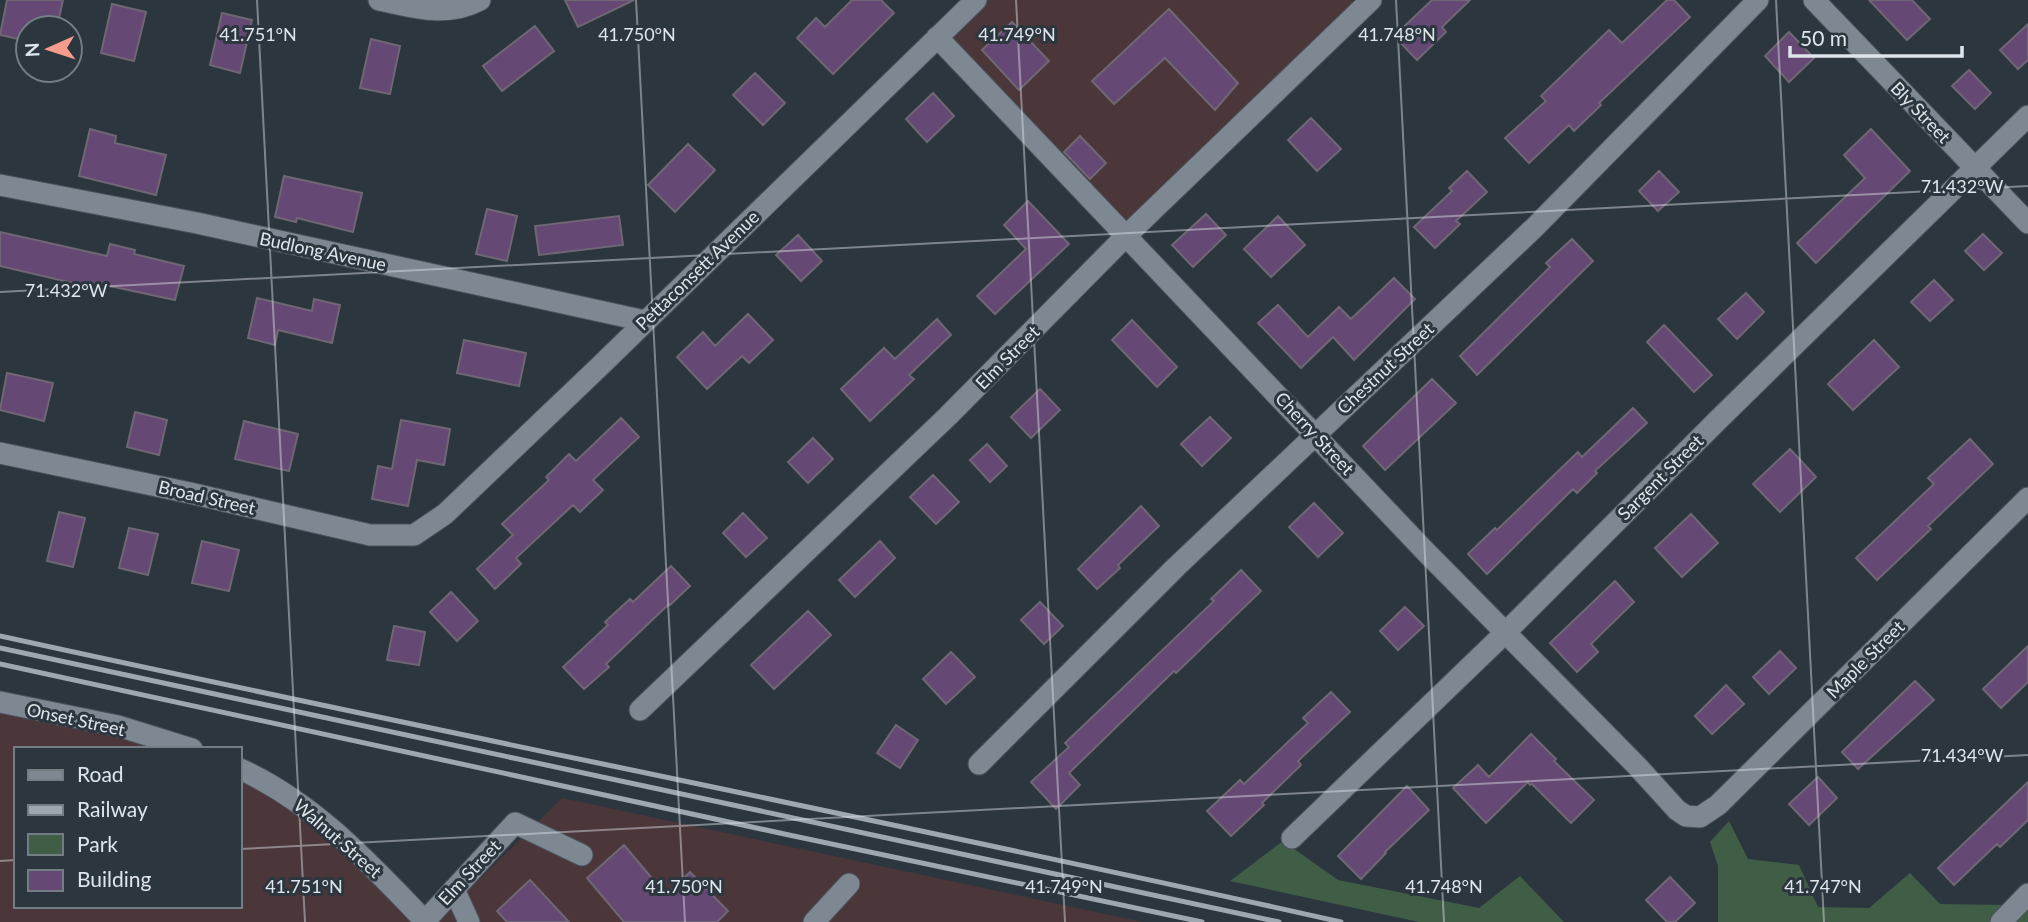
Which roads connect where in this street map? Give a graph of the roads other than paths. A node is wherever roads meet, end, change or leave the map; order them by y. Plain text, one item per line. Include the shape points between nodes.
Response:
1 (379, 0) edge
2 (480, 0) edge
3 (975, 0) edge
4 (1363, 0) edge
5 (1758, 0) edge
6 (1814, 0) edge
7 (937, 37) junction
8 (2028, 116) edge
9 (1974, 168) junction
10 (0, 185) edge
11 (2028, 223) edge
12 (1127, 235) junction
13 (645, 321) junction
14 (1315, 433) junction
15 (0, 453) edge
16 (2028, 498) edge
17 (414, 535) joint
18 (1506, 632) junction
19 (0, 702) edge
20 (639, 710) dead end
21 (186, 747) edge
22 (979, 764) dead end
23 (242, 770) edge
24 (1700, 817) joint
25 (1292, 838) dead end
26 (582, 855) dead end
27 (849, 884) dead end
28 (454, 888) junction
29 (2028, 894) edge
30 (425, 922) edge
31 (469, 922) edge
32 (814, 922) edge
33 (2001, 922) edge

1 - 2 street via 433,11 456,10
3 - 7 street, Pettaconsett Avenue
4 - 12 street, Elm Street
5 - 14 street, Chestnut Street via 1535,227
6 - 9 street, Bly Street
7 - 12 street, Cherry Street
7 - 13 street, Pettaconsett Avenue
8 - 9 street, Sargent Street
9 - 11 street, Bly Street
9 - 18 street, Sargent Street
10 - 13 street, Budlong Avenue
12 - 14 street, Cherry Street
12 - 20 street, Elm Street via 948,416
13 - 17 street, Pettaconsett Avenue via 445,514
14 - 18 street, Cherry Street
14 - 22 street, Chestnut Street
15 - 17 street, Broad Street via 370,535
16 - 24 street, Maple Street via 1718,805
18 - 24 street, Cherry Street via 1677,810
18 - 25 street, Sargent Street
19 - 21 street, Onset Street via 118,726
23 - 30 street, Walnut Street via 286,793 321,820 378,871
26 - 28 street, Elm Street via 515,823
27 - 32 street
28 - 30 street, Elm Street
28 - 31 street
29 - 33 street

